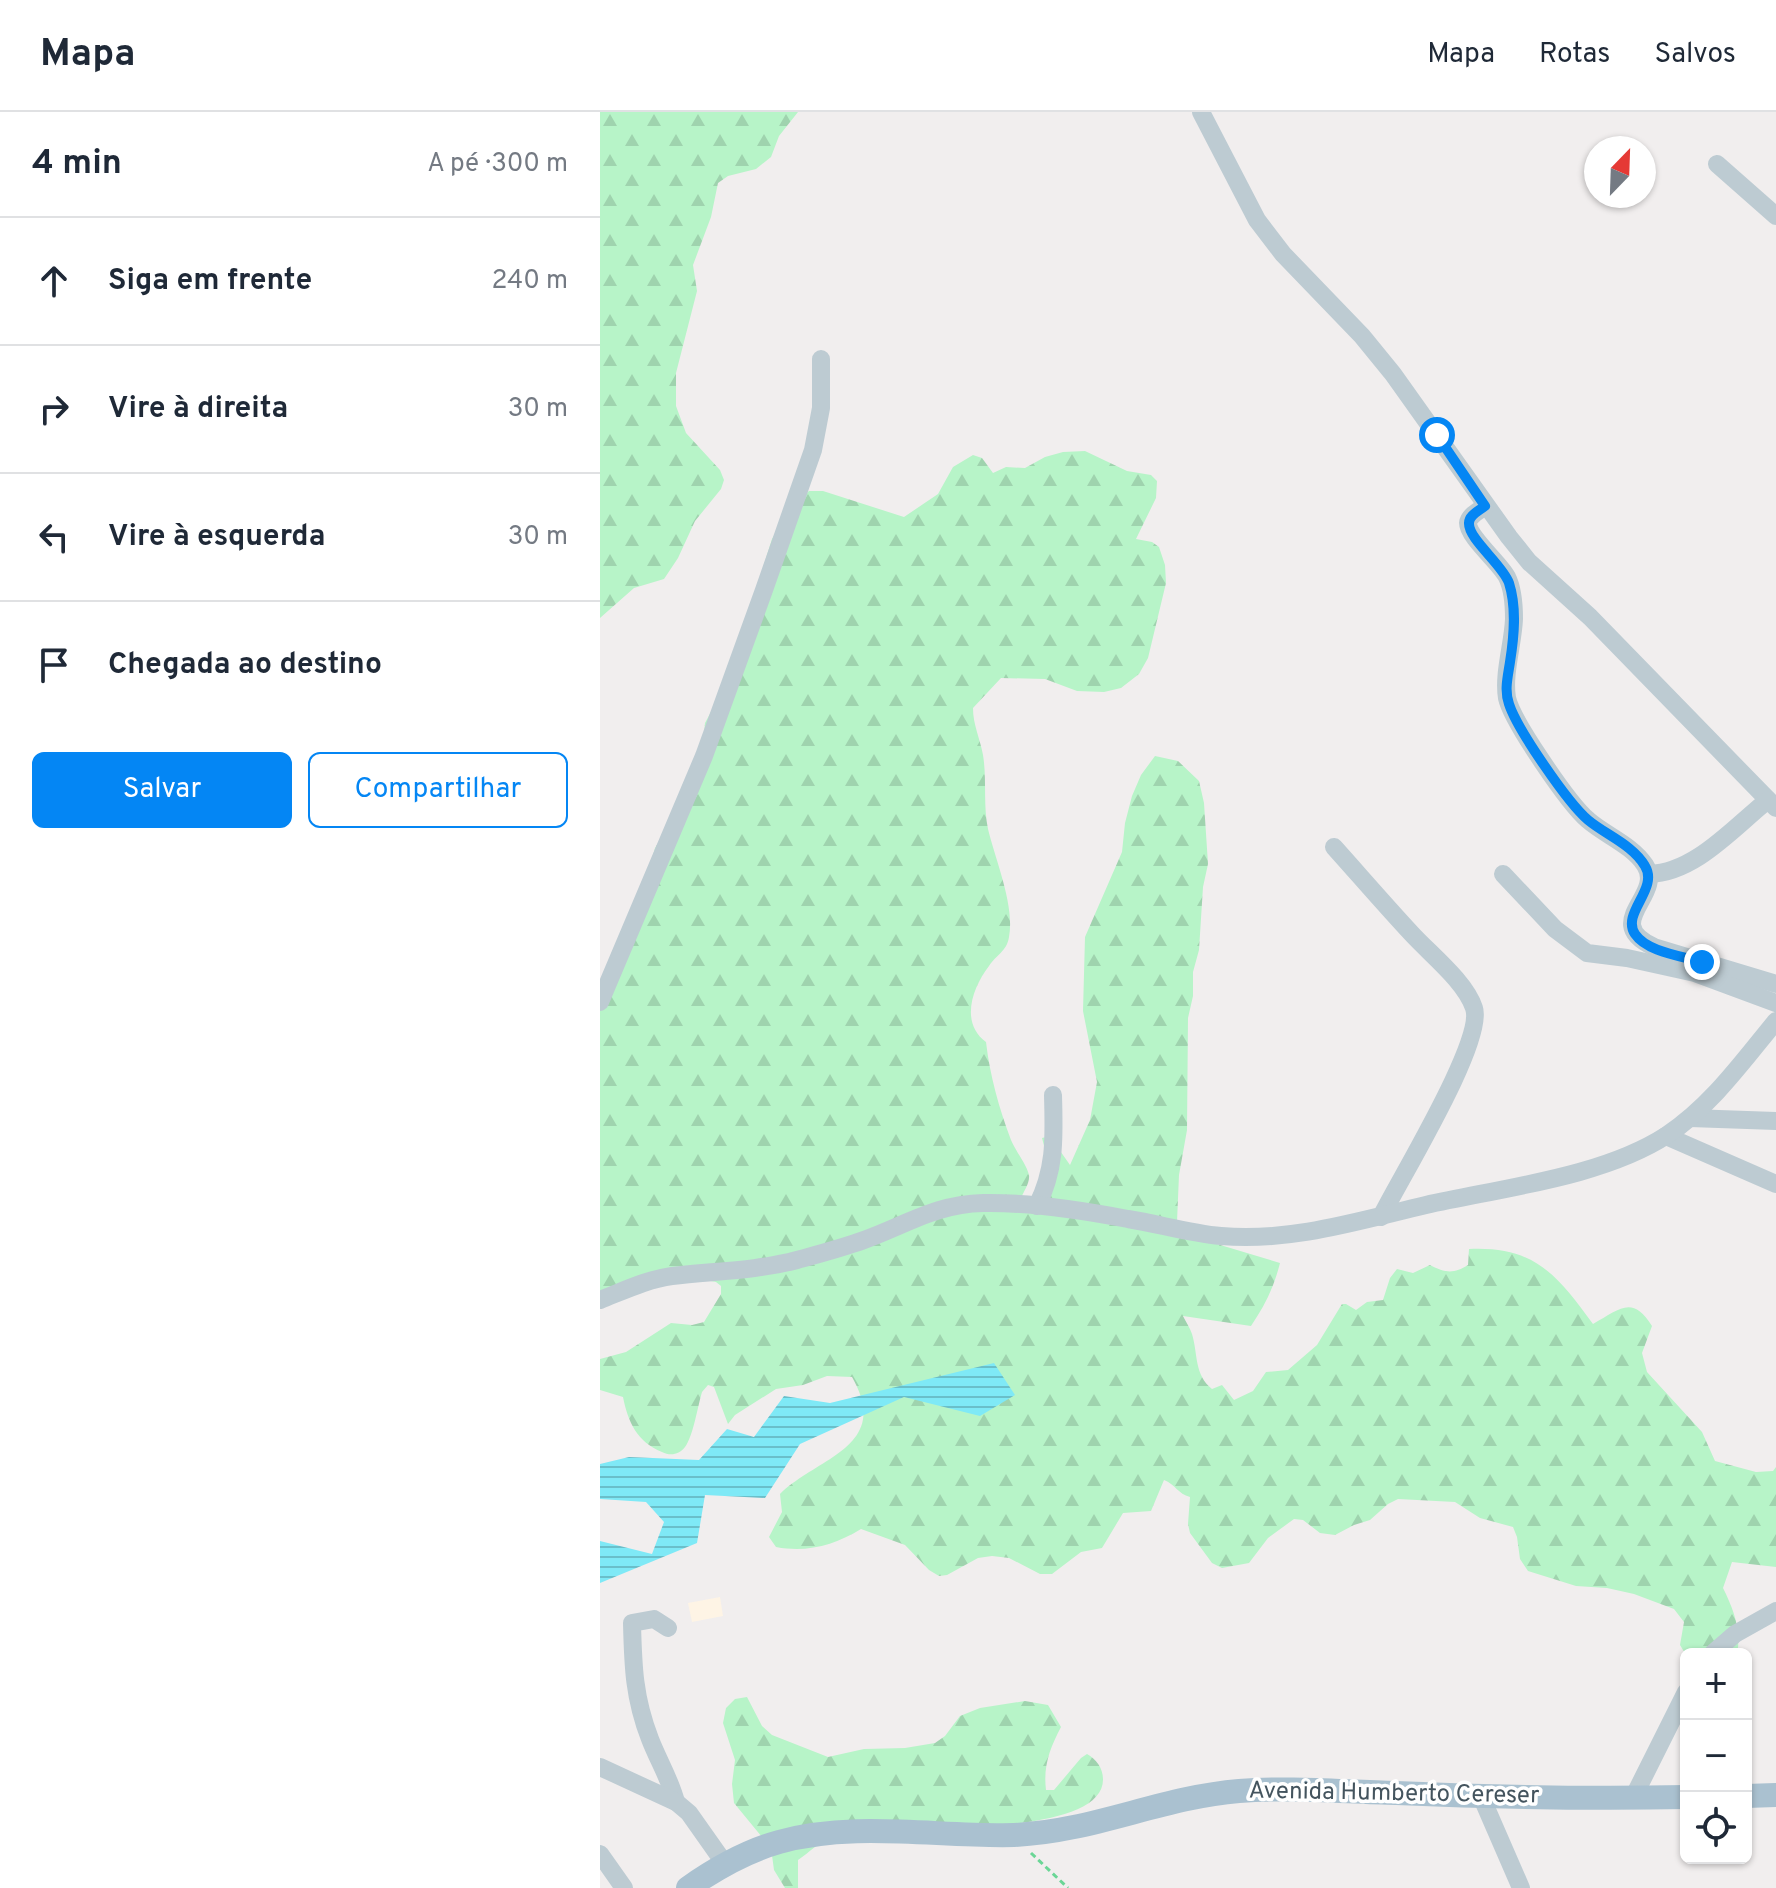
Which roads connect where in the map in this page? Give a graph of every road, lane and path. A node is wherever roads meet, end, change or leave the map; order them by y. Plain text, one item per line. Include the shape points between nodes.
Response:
1 (1201, 112) edge
2 (1717, 164) dead end
3 (1776, 216) edge
4 (821, 359) dead end
5 (1485, 506) junction
6 (1772, 804) edge
7 (1334, 847) dead end
8 (1503, 874) dead end
9 (1649, 874) junction
10 (1776, 984) edge
11 (600, 1002) edge
12 (1776, 1003) edge
13 (1776, 1021) edge
14 (1053, 1095) dead end
15 (1690, 1118) junction
16 (1776, 1121) edge
17 (1666, 1136) junction
18 (1776, 1184) edge
19 (1037, 1206) junction
20 (1381, 1217) junction
21 (600, 1300) edge
22 (1776, 1611) edge
23 (668, 1628) dead end
24 (1719, 1648) edge
25 (1680, 1704) edge
26 (600, 1767) edge
27 (1776, 1795) edge
28 (1481, 1796) junction
29 (1752, 1796) edge
30 (1680, 1797) edge
31 (1633, 1798) junction
32 (676, 1802) junction
33 (1015, 1835) junction
34 (600, 1854) edge
35 (725, 1864) junction
36 (624, 1888) edge
37 (688, 1888) edge
38 (1068, 1888) edge
39 (1521, 1888) edge

1 - 5 street via 1257,220 1393,374
2 - 3 street
4 - 11 street via 821,408 813,450 700,767
5 - 6 street via 1529,562 1590,617
5 - 9 street via 1468,524 1508,579 1512,594 1510,708 1577,810 1637,856
6 - 9 street via 1694,859 1668,872
7 - 20 street via 1455,979 1474,1009 1473,1035 1462,1060
8 - 12 street via 1555,929 1587,953 1695,973
9 - 10 street via 1631,926 1642,941
13 - 15 street
14 - 19 street via 1055,1144 1048,1184
15 - 16 street
15 - 17 street
17 - 18 street
17 - 20 street via 1556,1178
19 - 20 street via 1235,1236 1338,1228
19 - 21 street via 950,1206 792,1262 670,1276
22 - 24 street
23 - 32 street via 654,1619 632,1623 633,1682
25 - 31 street
26 - 32 street
27 - 29 main road
28 - 31 main road, Avenida Humberto Cereser
28 - 33 main road, Avenida Humberto Cereser via 1234,1792
28 - 39 street
30 - 31 main road, Avenida Humberto Cereser
32 - 35 street
33 - 35 main road, Avenida Humberto Cereser via 820,1834 778,1842
33 - 38 path
34 - 36 street
35 - 37 main road, Avenida Humberto Cereser

